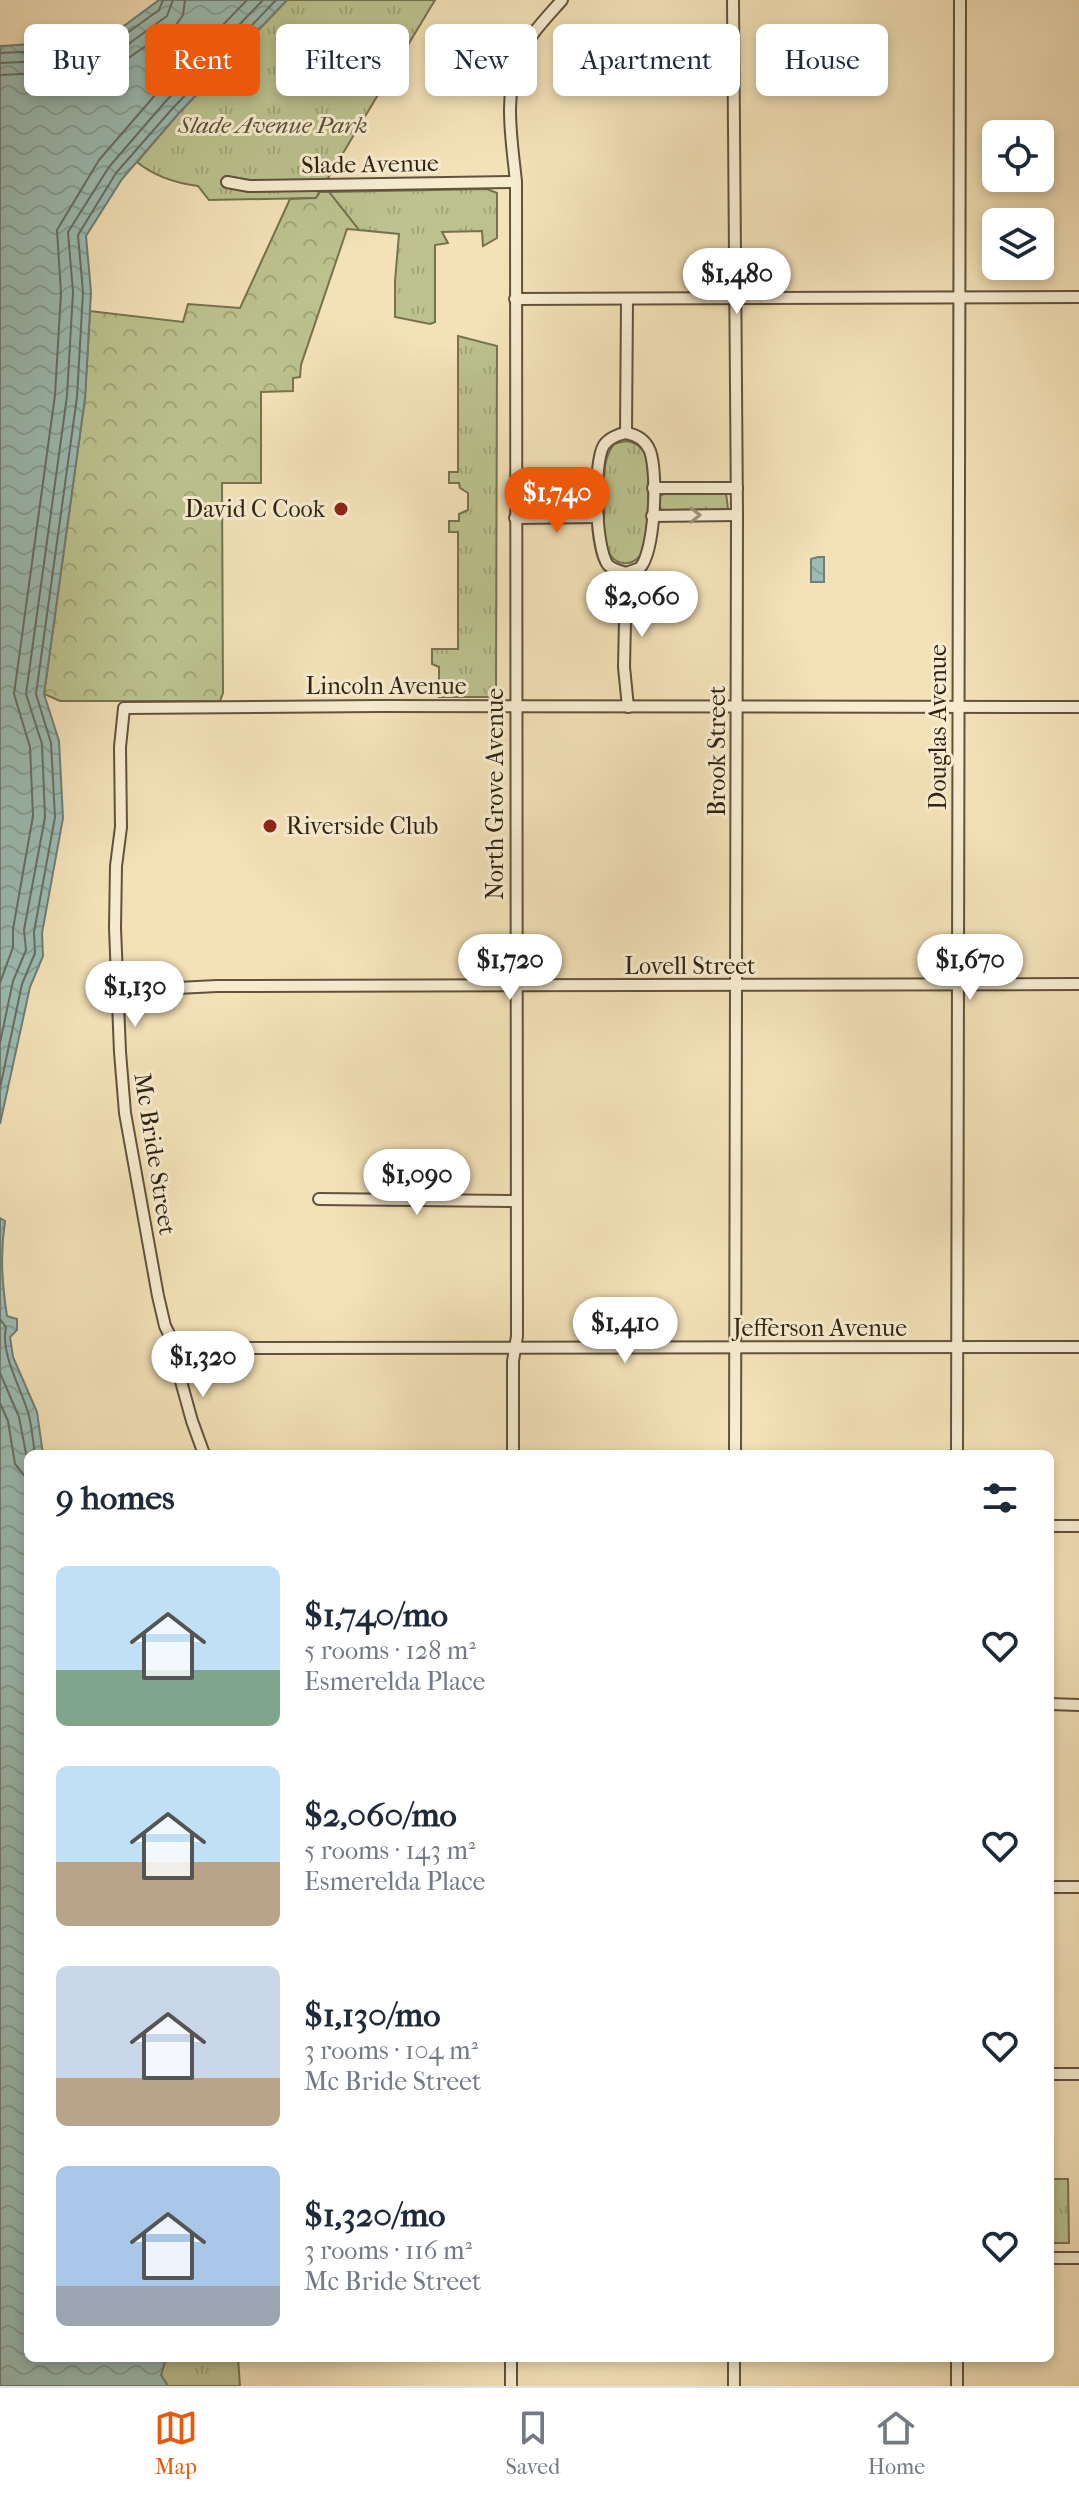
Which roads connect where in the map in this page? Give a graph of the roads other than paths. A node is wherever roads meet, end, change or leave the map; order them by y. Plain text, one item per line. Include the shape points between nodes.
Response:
1 (562, 0) edge
2 (733, 0) edge
3 (960, 0) edge
4 (227, 182) dead end
5 (516, 182) junction
6 (1079, 297) edge
7 (959, 298) junction
8 (515, 299) junction
9 (627, 299) junction
10 (736, 299) junction
11 (626, 433) junction
12 (515, 488) junction
13 (653, 488) junction
14 (737, 488) junction
15 (598, 489) junction
16 (737, 515) junction
17 (652, 516) junction
18 (598, 517) junction
19 (515, 518) junction
20 (626, 573) junction
21 (515, 706) junction
22 (737, 706) junction
23 (628, 707) junction
24 (957, 707) junction
25 (1079, 707) edge
26 (124, 708) joint
27 (1079, 984) edge
28 (515, 985) junction
29 (958, 985) junction
30 (736, 986) junction
31 (157, 989) dead end
32 (319, 1199) dead end
33 (516, 1201) junction
34 (735, 1347) junction
35 (957, 1347) junction
36 (1079, 1347) edge
37 (176, 1348) junction
38 (515, 1348) junction
39 (203, 1450) edge
40 (513, 1450) edge
41 (735, 1450) edge
42 (957, 1450) edge
43 (1054, 1526) edge
44 (1079, 1526) edge
45 (1054, 1704) edge
46 (1079, 1705) edge
47 (1054, 1887) edge
48 (1079, 1887) edge
49 (1054, 2074) edge
50 (1079, 2074) edge
51 (1054, 2258) edge
52 (1079, 2258) edge
53 (511, 2362) edge
54 (734, 2362) edge
55 (957, 2362) edge
56 (511, 2386) edge
57 (734, 2386) edge
58 (957, 2386) edge

1 - 5 street, North Grove Avenue via 529,40 514,74
2 - 10 street, Brook Street
3 - 7 street, Douglas Avenue
4 - 5 street, Slade Avenue
5 - 8 street, North Grove Avenue
6 - 7 street
7 - 10 street
7 - 24 street, Douglas Avenue
8 - 9 street
8 - 12 street, North Grove Avenue
9 - 10 street
9 - 11 street
10 - 14 street, Brook Street
11 - 13 street via 648,447
11 - 15 street via 604,445
12 - 15 street
12 - 19 street, North Grove Avenue
13 - 14 street
13 - 17 street
14 - 16 street, Brook Street
15 - 18 street
17 -> 16 street
16 - 22 street, Brook Street
17 - 20 street via 647,557 640,568
18 - 19 street
18 - 20 street via 608,564
19 - 21 street, North Grove Avenue
20 - 23 street
21 - 23 street, Lincoln Avenue
21 - 26 street, Lincoln Avenue
21 - 28 street, North Grove Avenue
22 - 23 street, Lincoln Avenue
22 - 24 street, Lincoln Avenue
22 - 30 street, Brook Street
24 - 25 street, Lincoln Avenue
24 - 29 street, Douglas Avenue
26 - 37 street, Mc Bride Street via 115,912 120,1052 125,1113 158,1296
27 - 29 street, Lovell Street
28 - 30 street, Lovell Street
28 - 31 street, Lovell Street
28 - 33 street, North Grove Avenue
29 - 30 street, Lovell Street
29 - 35 street, Douglas Avenue
30 - 34 street, Brook Street
32 - 33 street
33 - 38 street, North Grove Avenue
34 - 35 street, Jefferson Avenue
34 - 38 street, Jefferson Avenue
34 - 41 street, Brook Street
35 - 36 street, Jefferson Avenue
35 - 42 street, Douglas Avenue
37 - 38 street, Jefferson Avenue
37 - 39 street, Mc Bride Street
38 - 40 street, North Grove Avenue
43 - 44 street
45 - 46 street
47 - 48 street
49 - 50 street
51 - 52 street
53 - 56 street
54 - 57 street
55 - 58 street

